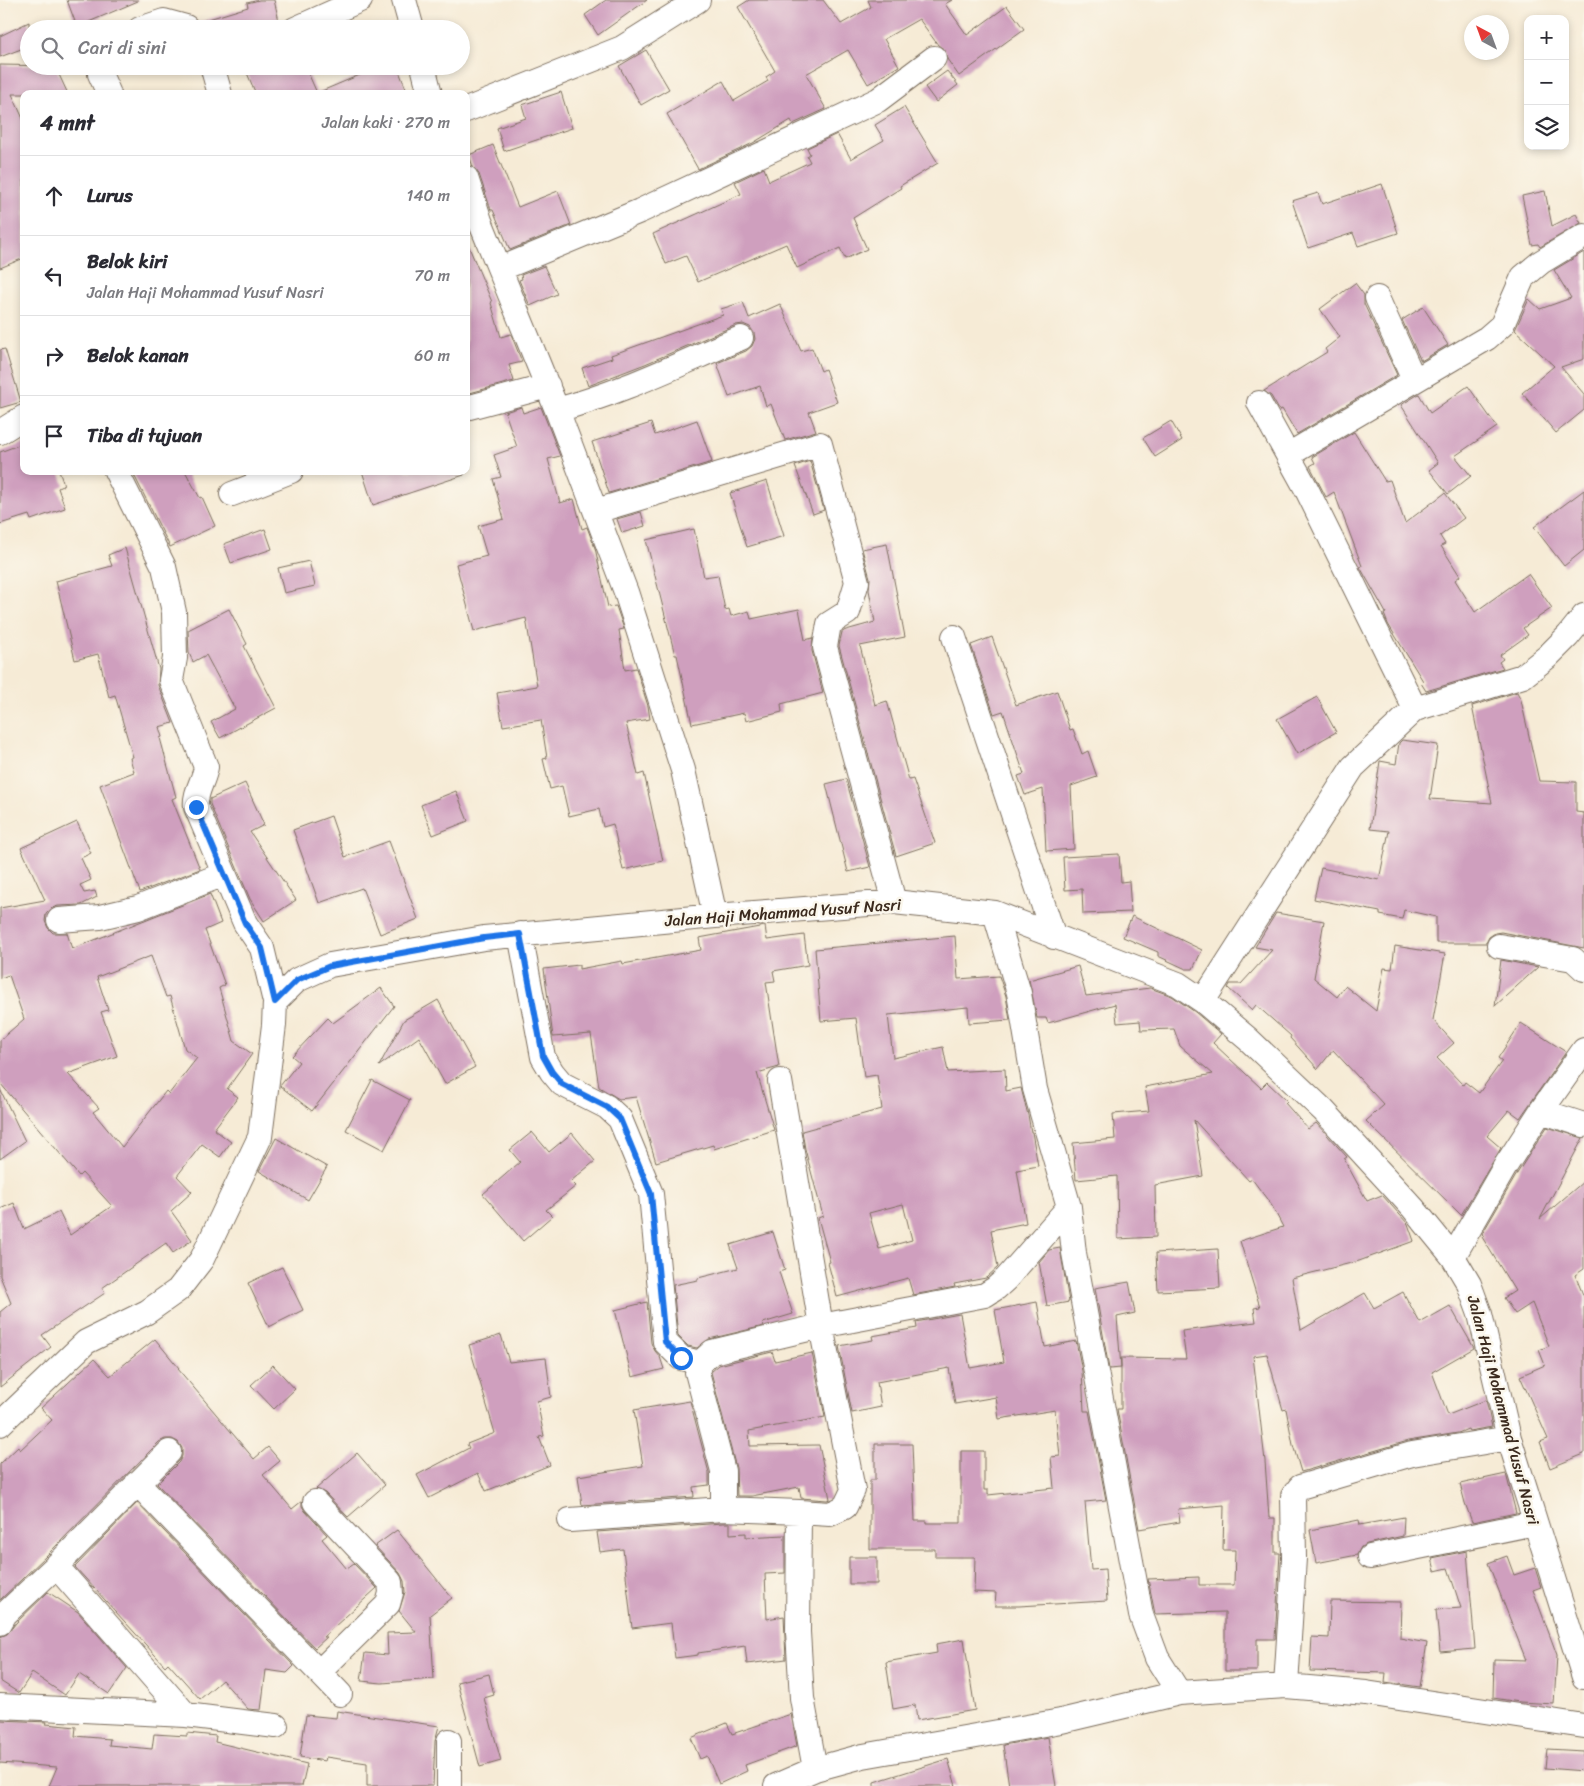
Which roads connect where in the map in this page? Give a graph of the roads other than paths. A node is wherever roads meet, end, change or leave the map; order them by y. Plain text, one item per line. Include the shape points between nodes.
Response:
1 (360, 0) edge
2 (404, 0) edge
3 (698, 0) edge
4 (315, 20) edge
5 (410, 20) edge
6 (934, 58) dead end
7 (100, 75) edge
8 (215, 75) edge
9 (425, 75) edge
10 (107, 90) edge
11 (219, 90) edge
12 (429, 90) edge
13 (470, 108) edge
14 (470, 191) edge
15 (1584, 236) edge
16 (500, 269) junction
17 (1377, 298) dead end
18 (741, 338) dead end
19 (1414, 380) junction
20 (548, 386) junction
21 (1259, 403) dead end
22 (470, 407) edge
23 (557, 410) junction
24 (20, 420) edge
25 (0, 432) edge
26 (1288, 455) junction
27 (118, 475) edge
28 (281, 475) edge
29 (232, 494) dead end
30 (596, 511) junction
31 (1584, 616) edge
32 (954, 637) dead end
33 (1415, 709) junction
34 (224, 874) junction
35 (894, 902) junction
36 (995, 913) junction
37 (716, 916) junction
38 (59, 920) dead end
39 (520, 934) junction
40 (1054, 937) junction
41 (1499, 946) dead end
42 (1584, 968) edge
43 (1203, 1001) junction
44 (275, 1002) junction
45 (1584, 1050) edge
46 (780, 1081) dead end
47 (1541, 1111) junction
48 (1584, 1125) edge
49 (1069, 1207) junction
50 (1453, 1257) junction
51 (821, 1326) junction
52 (700, 1363) junction
53 (1, 1422) edge
54 (1509, 1438) junction
55 (169, 1452) dead end
56 (137, 1483) junction
57 (315, 1502) dead end
58 (723, 1510) junction
59 (799, 1512) junction
60 (570, 1520) dead end
61 (1535, 1524) junction
62 (1370, 1557) dead end
63 (56, 1566) junction
64 (2, 1617) edge
65 (1583, 1670) edge
66 (319, 1672) junction
67 (1286, 1686) junction
68 (1179, 1693) junction
69 (340, 1694) dead end
70 (0, 1706) edge
71 (186, 1715) junction
72 (276, 1726) dead end
73 (1584, 1726) edge
74 (449, 1741) dead end
75 (815, 1769) junction
76 (449, 1786) edge
77 (776, 1786) edge

1 - 4 street
2 - 5 street
3 - 13 street via 622,48
6 - 16 street via 878,100 640,211
7 - 10 street
8 - 11 street
9 - 12 street
14 - 16 street
15 - 19 street via 1540,262 1523,277 1502,325 1487,338
16 - 20 street
17 - 19 street
18 - 23 street via 637,382
19 - 26 street
20 - 22 street
20 - 23 street
21 - 26 street
23 - 30 street
24 - 25 street
26 - 33 street
27 - 34 street via 164,567 174,612 175,658 171,680 206,767 196,807
28 - 29 street
30 - 35 street via 820,444 857,582 848,612 830,624 825,648
30 - 37 street via 626,592 683,770
31 - 33 street via 1552,652 1523,676
32 - 40 street
33 - 43 street via 1353,767
34 - 38 street via 138,908 100,917
34 - 44 street via 245,923 262,948
35 - 36 street, Jalan Haji Mohammad Yusuf Nasri
35 - 37 street, Jalan Haji Mohammad Yusuf Nasri
36 - 40 street, Jalan Haji Mohammad Yusuf Nasri
36 - 49 street via 1019,993 1035,1089
37 - 39 street, Jalan Haji Mohammad Yusuf Nasri
39 - 44 street, Jalan Haji Mohammad Yusuf Nasri via 330,966 297,980
39 - 52 street via 543,1056 562,1084 607,1107 620,1119 651,1194 665,1342 681,1358
40 - 43 street, Jalan Haji Mohammad Yusuf Nasri via 1178,984
41 - 42 street via 1573,959
43 - 50 street, Jalan Haji Mohammad Yusuf Nasri via 1323,1110
44 - 53 street via 260,1137 202,1259 178,1290 146,1312 86,1342
45 - 47 street
46 - 51 street
47 - 48 street
47 - 50 street
49 - 51 street via 1001,1283 985,1295
49 - 68 street via 1074,1253 1141,1615 1157,1658
50 - 54 street, Jalan Haji Mohammad Yusuf Nasri via 1469,1284 1480,1314
51 - 52 street via 712,1352
51 - 59 street via 853,1490 845,1507 830,1514
52 - 58 street via 697,1372 723,1472
54 - 61 street, Jalan Haji Mohammad Yusuf Nasri
54 - 67 street via 1412,1454 1300,1487 1293,1496 1294,1558
55 - 56 street
56 - 63 street
56 - 66 street
57 - 66 street via 390,1582 392,1593 388,1604
58 - 59 street
58 - 60 street
59 - 75 street via 798,1632 802,1698
61 - 62 street
61 - 65 street, Jalan Haji Mohammad Yusuf Nasri
63 - 64 street
63 - 71 street
66 - 69 street
67 - 68 street
67 - 73 street via 1366,1693
68 - 75 street via 1061,1720 863,1756
70 - 71 street
71 - 72 street
74 - 76 street
75 - 77 street

